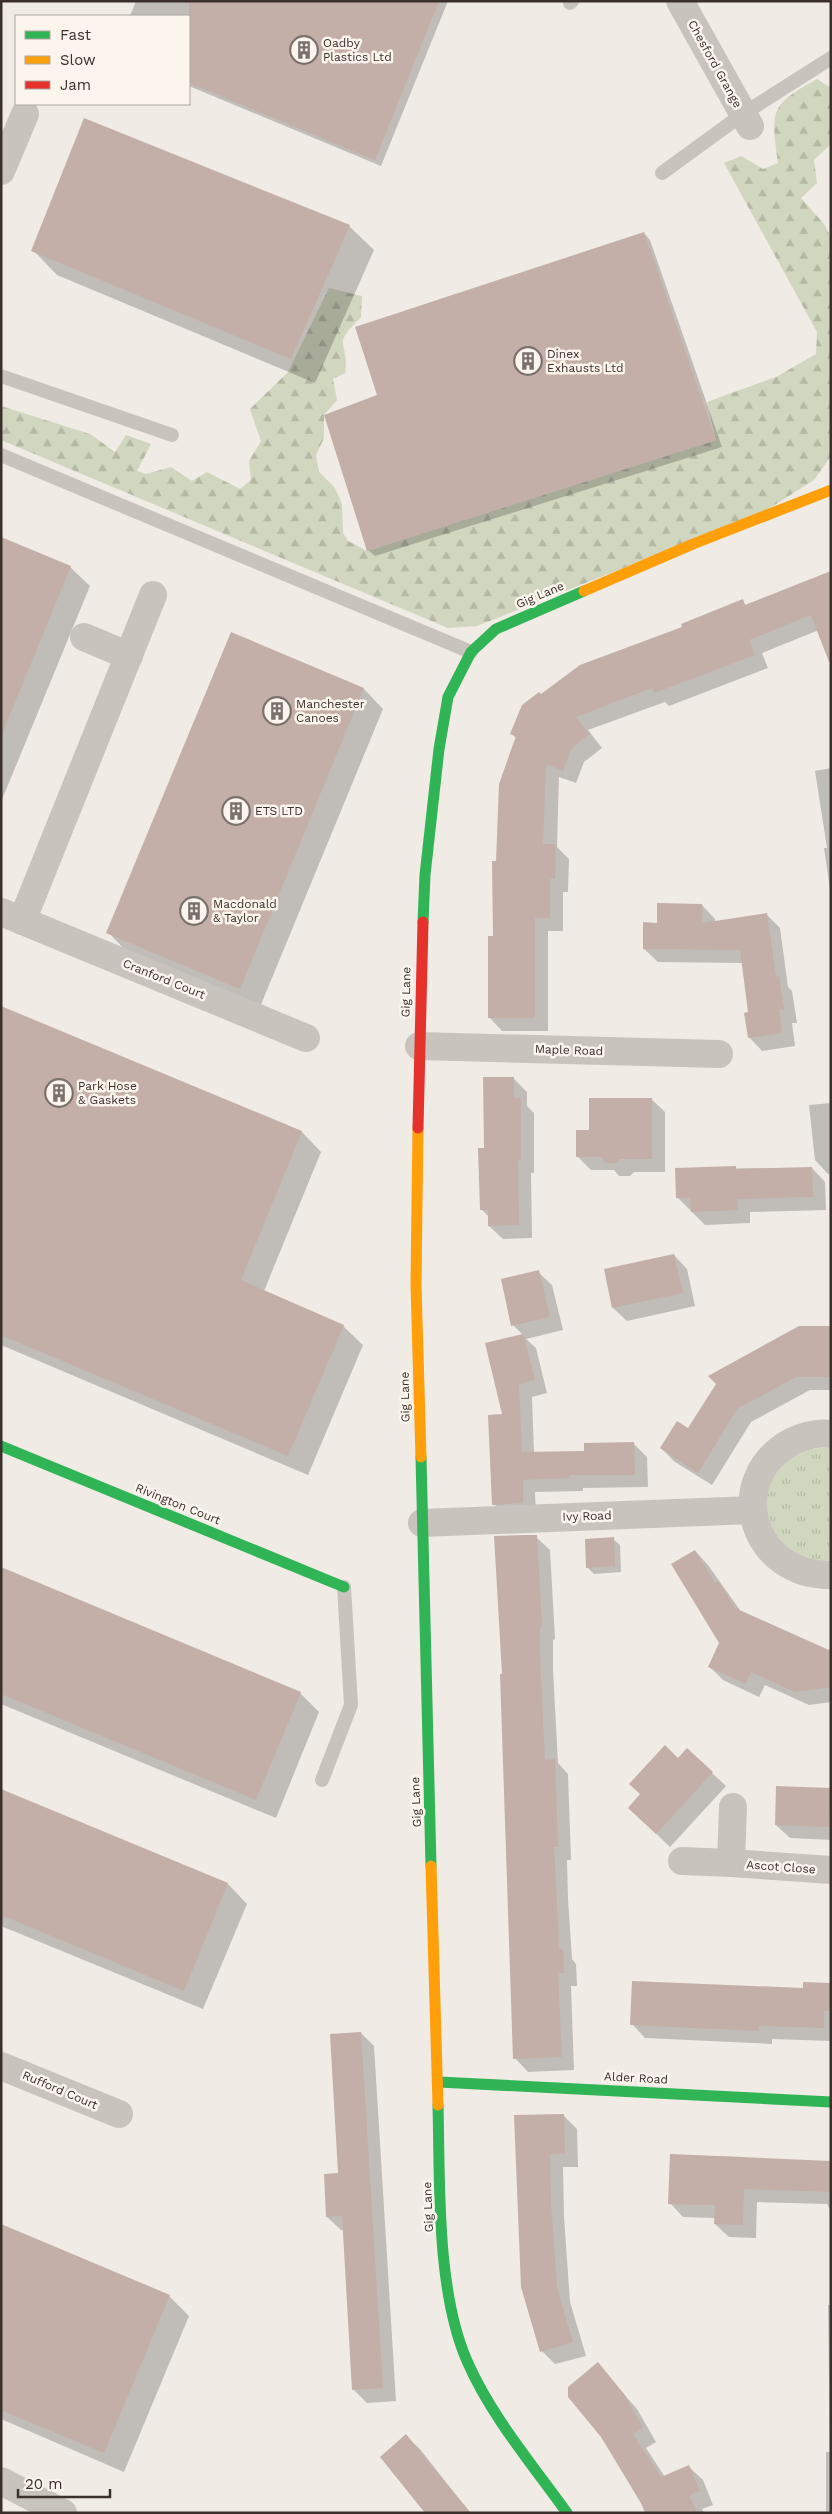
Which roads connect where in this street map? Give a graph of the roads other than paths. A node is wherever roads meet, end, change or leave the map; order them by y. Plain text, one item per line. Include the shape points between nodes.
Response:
1 (680, 1) edge
2 (831, 58) edge
3 (25, 114) dead end
4 (747, 120) junction
5 (1, 170) edge
6 (662, 173) dead end
7 (1, 376) edge
8 (172, 435) dead end
9 (1, 455) edge
10 (831, 490) edge
11 (153, 596) dead end
12 (84, 637) dead end
13 (471, 652) junction
14 (129, 656) junction
15 (12, 917) edge
16 (306, 1038) dead end
17 (419, 1046) junction
18 (719, 1054) dead end
19 (831, 1434) edge
20 (1, 1446) edge
21 (753, 1510) junction
22 (422, 1523) junction
23 (831, 1575) edge
24 (344, 1587) joint
25 (322, 1780) dead end
26 (733, 1807) dead end
27 (682, 1861) dead end
28 (731, 1864) junction
29 (831, 1870) edge
30 (1, 2066) edge
31 (439, 2082) junction
32 (831, 2102) edge
33 (119, 2114) dead end
34 (1, 2482) edge
35 (64, 2513) edge
36 (567, 2513) edge

1 - 4 street, Chesford Grange
2 - 4 lane
3 - 5 street
4 - 6 lane
7 - 8 lane
9 - 13 lane
10 - 13 street, Gig Lane via 693,544 496,629
11 - 14 street, Cranford Court
12 - 14 street
13 - 17 street, Gig Lane via 448,698 439,749 424,875
14 - 15 street, Cranford Court
15 - 16 street, Cranford Court
17 - 18 street, Maple Road
17 - 22 street, Gig Lane via 416,1285
19 - 21 street via 800,1437 779,1449 764,1466 755,1487
20 - 24 street, Rivington Court
21 - 22 street, Ivy Road
21 - 23 street via 758,1533 772,1553 791,1568 814,1576
22 - 31 street, Gig Lane
24 - 25 lane via 351,1705
26 - 28 street, Ascot Close
27 - 28 street, Ascot Close
28 - 29 street, Ascot Close
30 - 33 street, Rufford Court
31 - 32 street, Alder Road
31 - 36 street, Gig Lane via 442,2226 459,2340 495,2412
34 - 35 street

